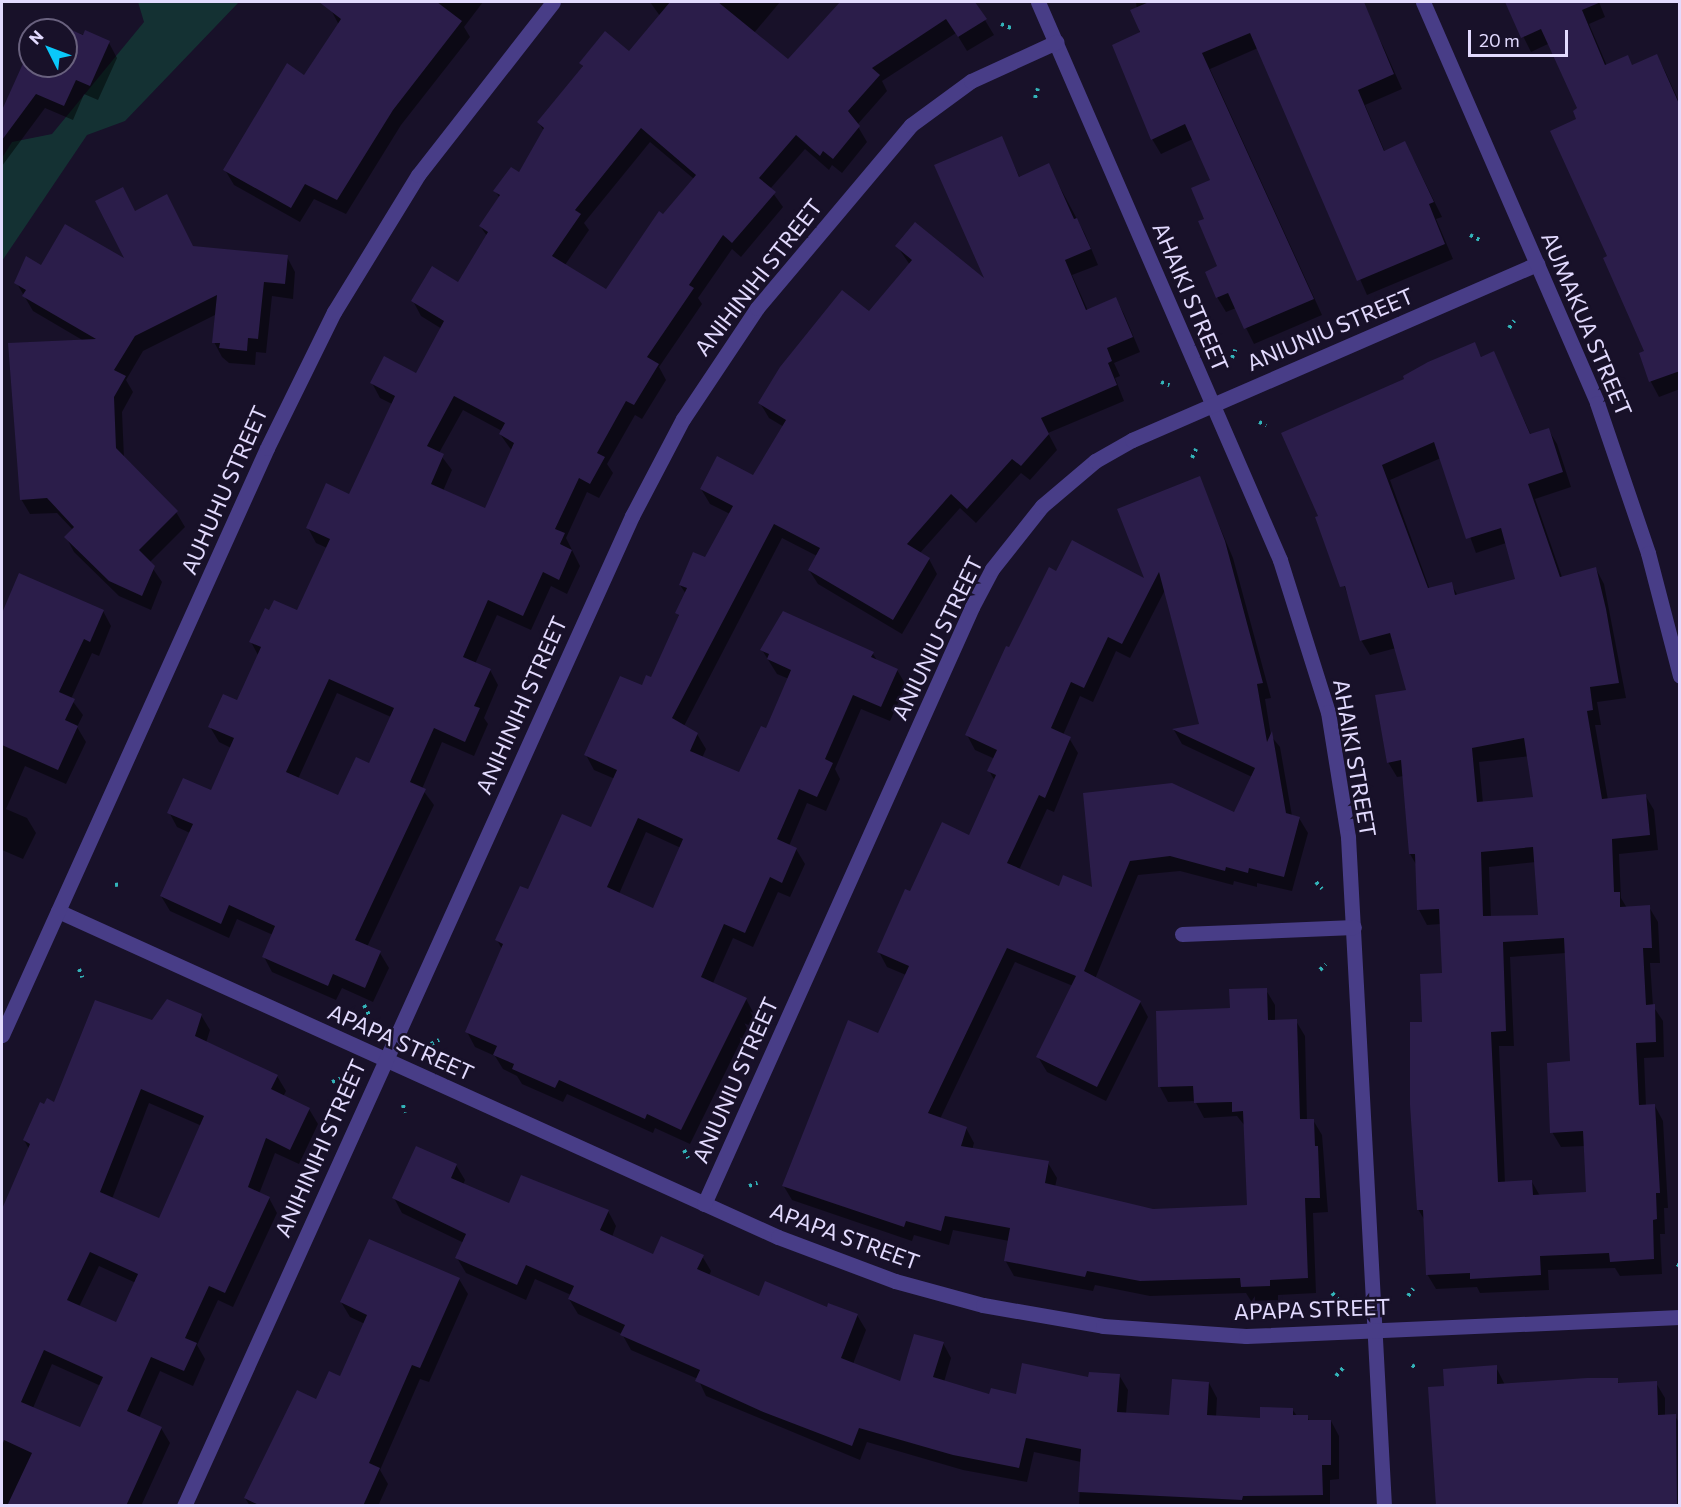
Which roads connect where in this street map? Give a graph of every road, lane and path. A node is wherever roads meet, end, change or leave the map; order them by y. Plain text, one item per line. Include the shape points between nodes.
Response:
1 (553, 2) edge
2 (1038, 2) edge
3 (1423, 2) edge
4 (1001, 24) dead end
5 (1011, 28) dead end
6 (1056, 42) junction
7 (1038, 88) dead end
8 (1035, 98) dead end
9 (1470, 235) dead end
10 (1479, 240) dead end
11 (1537, 264) junction
12 (1514, 321) dead end
13 (1509, 328) dead end
14 (1235, 350) dead end
15 (1232, 358) dead end
16 (1161, 382) dead end
17 (1169, 385) dead end
18 (1213, 405) junction
19 (1259, 422) dead end
20 (1266, 425) dead end
21 (1196, 449) dead end
22 (1192, 458) dead end
23 (1680, 676) edge
24 (1316, 882) dead end
25 (122, 884) dead end
26 (115, 885) dead end
27 (1322, 889) dead end
28 (58, 911) junction
29 (1354, 927) junction
30 (1182, 934) dead end
31 (1326, 964) dead end
32 (79, 969) dead end
33 (1320, 970) dead end
34 (82, 977) dead end
35 (364, 1005) dead end
36 (369, 1015) dead end
37 (2, 1035) edge
38 (439, 1040) dead end
39 (431, 1044) dead end
40 (385, 1059) junction
41 (342, 1078) dead end
42 (332, 1082) dead end
43 (403, 1106) dead end
44 (405, 1113) dead end
45 (684, 1150) dead end
46 (688, 1158) dead end
47 (757, 1183) dead end
48 (749, 1186) dead end
49 (704, 1204) junction
50 (1413, 1289) dead end
51 (1332, 1293) dead end
52 (1408, 1296) dead end
53 (1339, 1300) dead end
54 (1680, 1317) edge
55 (1375, 1330) junction
56 (1412, 1365) dead end
57 (1343, 1368) dead end
58 (1417, 1369) dead end
59 (1336, 1376) dead end
60 (184, 1506) edge
61 (1384, 1506) edge

1 - 28 street, AUHUHU STREET via 418,175 334,312 267,448
2 - 6 street, AHAIKI STREET
3 - 11 street, AUMAKUA STREET
4 - 5 path
6 - 18 street, AHAIKI STREET
6 - 40 street, ANIHINIHI STREET via 971,81 911,125 757,308 716,366 632,516
7 - 8 path
9 - 10 path
11 - 18 street, ANIUNIU STREET
11 - 23 street, AUMAKUA STREET via 1625,477
12 - 13 path
14 - 15 path
16 - 17 path
18 - 29 street, AHAIKI STREET via 1280,560 1328,712 1348,837
18 - 49 street, ANIUNIU STREET via 1132,440 1095,461 1042,506 992,569
19 - 20 path
21 - 22 path
24 - 27 path
25 - 26 path
28 - 37 street, AUHUHU STREET
28 - 40 street, APAPA STREET
29 - 30 street
29 - 55 street, AHAIKI STREET
31 - 33 path
32 - 34 path
35 - 36 path
38 - 39 path
40 - 49 street, APAPA STREET
40 - 60 street, ANIHINIHI STREET
41 - 42 path
43 - 44 path
45 - 46 path
47 - 48 path
49 - 55 street, APAPA STREET via 778,1237 896,1281 1050,1319 1174,1333 1246,1336
50 - 52 path
51 - 53 path
54 - 55 street, APAPA STREET
55 - 61 street, AHAIKI STREET
56 - 58 path
57 - 59 path

